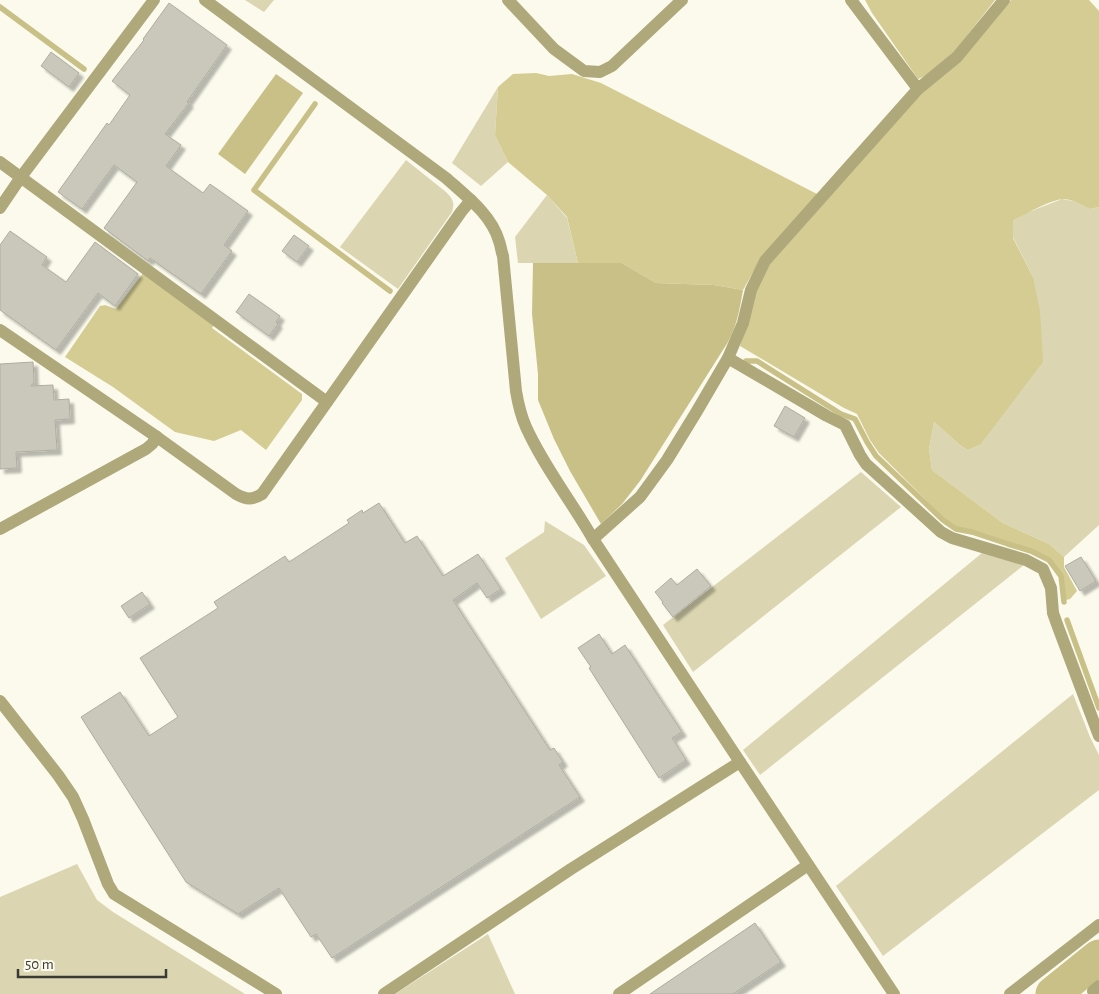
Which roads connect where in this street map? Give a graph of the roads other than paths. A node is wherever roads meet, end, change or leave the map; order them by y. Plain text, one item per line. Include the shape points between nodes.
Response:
1 (154, 0) edge
2 (205, 0) edge
3 (508, 0) edge
4 (682, 0) edge
5 (851, 0) edge
6 (1004, 0) edge
7 (918, 89) junction
8 (0, 162) edge
9 (21, 177) junction
10 (471, 200) junction
11 (0, 208) edge
12 (0, 330) edge
13 (728, 358) junction
14 (327, 402) junction
15 (156, 437) junction
16 (0, 529) edge
17 (594, 540) junction
18 (0, 701) edge
19 (1099, 736) edge
20 (740, 762) junction
21 (808, 865) junction
22 (1099, 925) edge
23 (276, 994) edge
24 (384, 994) edge
25 (619, 994) edge
26 (894, 994) edge
27 (1010, 994) edge

1 - 9 street
2 - 10 street via 438,172
3 - 4 street via 554,49 584,71 600,72 612,66
5 - 7 street
6 - 7 street via 957,57
7 - 13 street via 765,261 751,290 743,323
8 - 9 street
9 - 11 street
9 - 14 street
10 - 14 street
10 - 17 street via 499,239 516,391 526,428
12 - 15 street
13 - 17 street via 640,497
13 - 19 street via 845,425 866,464 941,532 1026,560 1043,569 1051,588 1058,627
14 - 15 street via 262,494 255,498 236,494
15 - 16 street via 146,449
17 - 20 street
18 - 23 street via 73,797 114,894
20 - 21 street
20 - 24 street via 571,869
21 - 25 street
21 - 26 street
22 - 27 street

